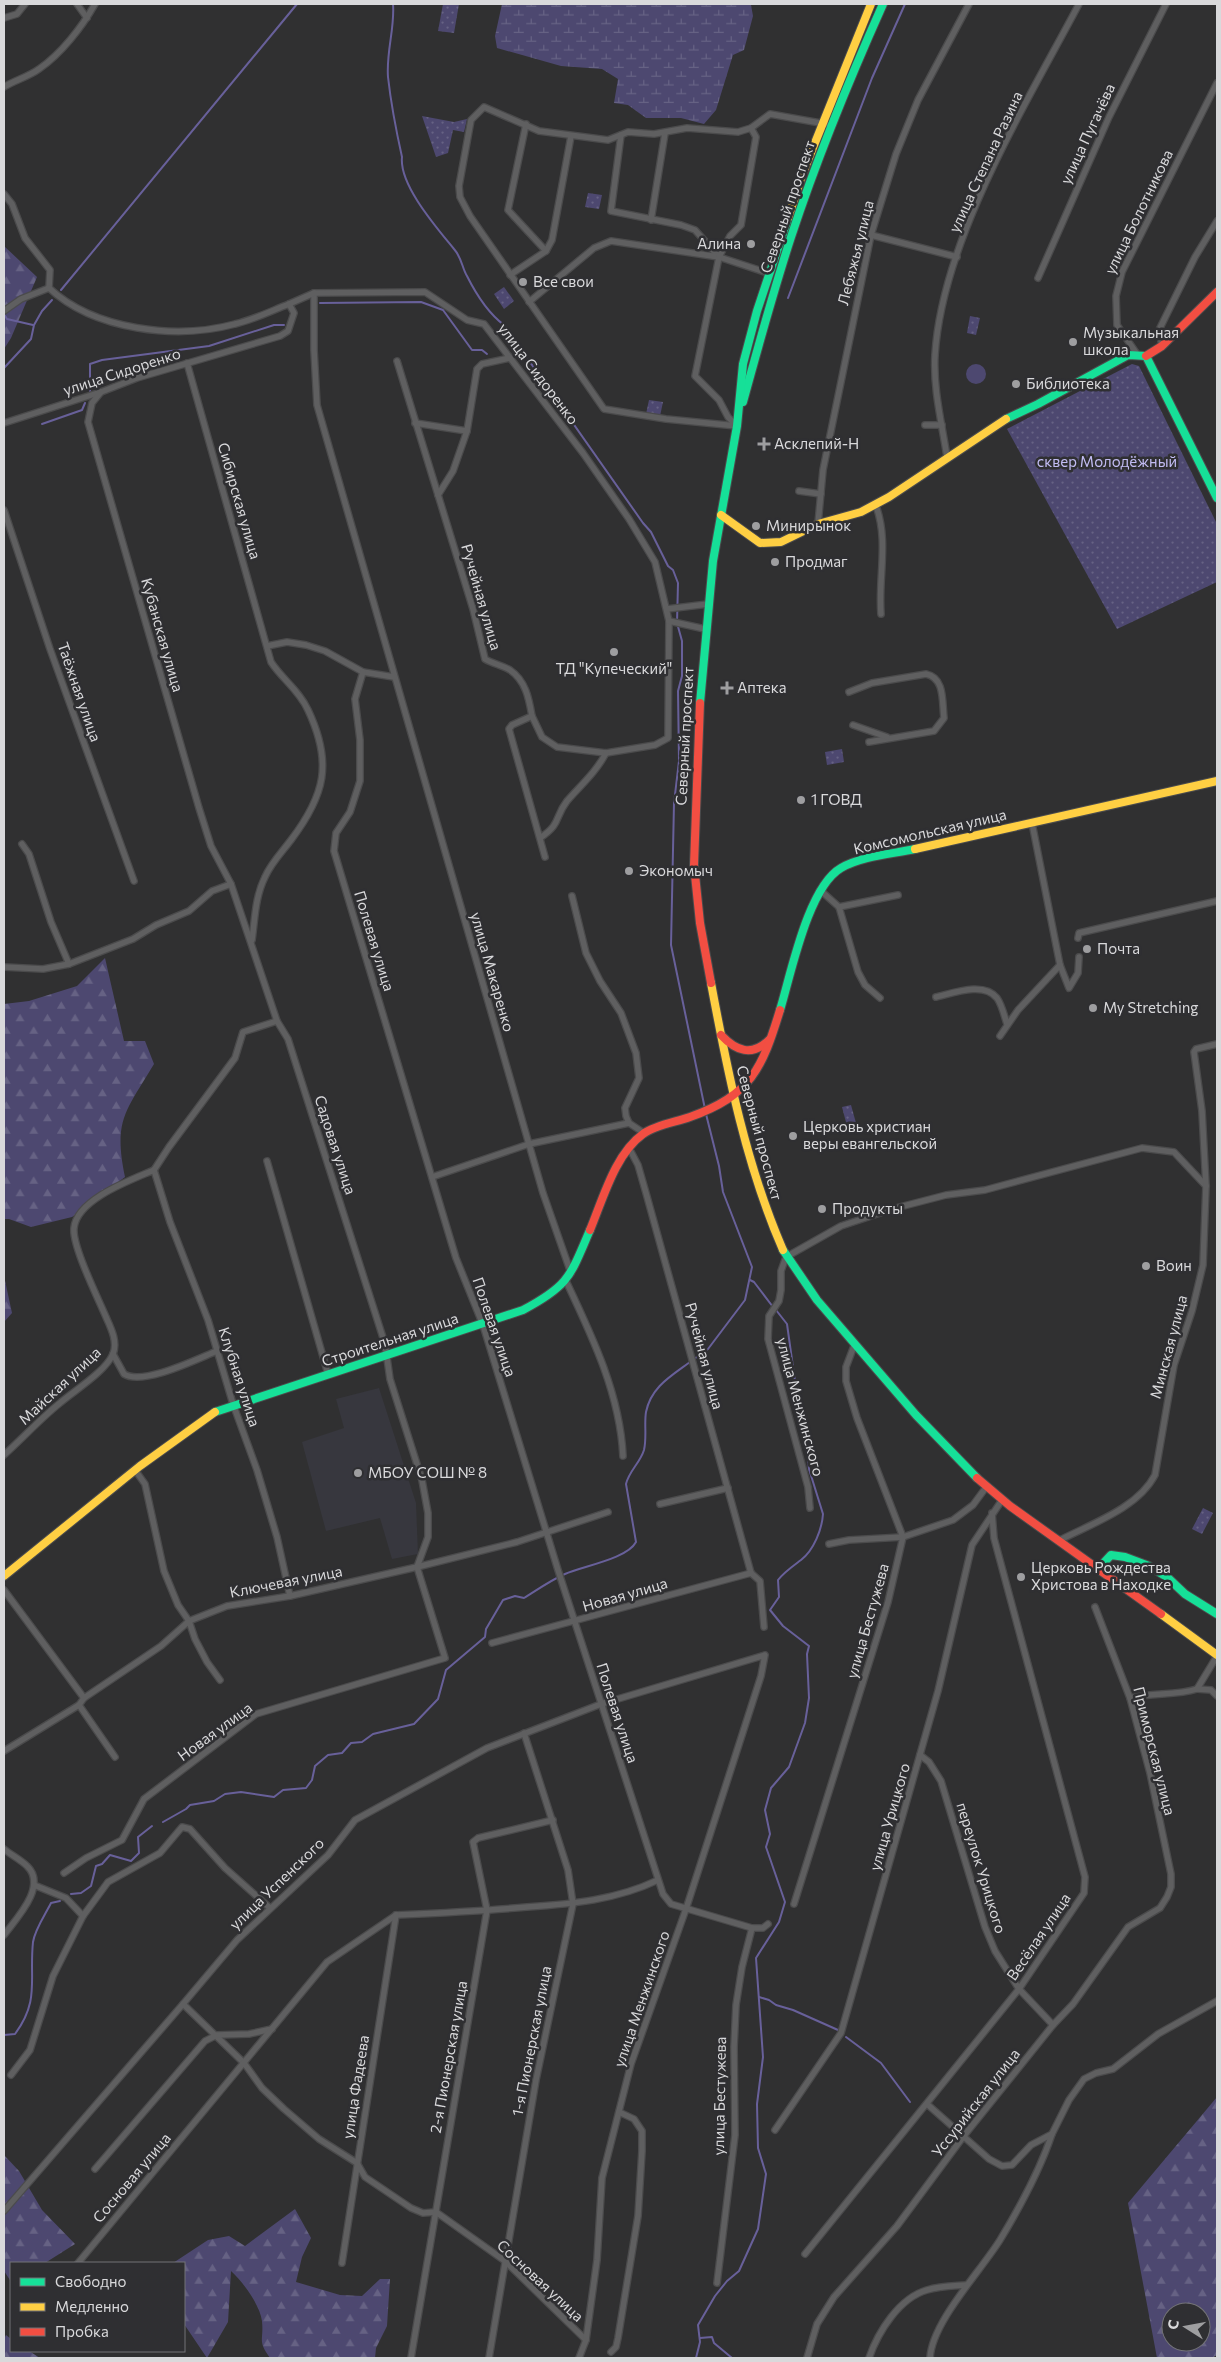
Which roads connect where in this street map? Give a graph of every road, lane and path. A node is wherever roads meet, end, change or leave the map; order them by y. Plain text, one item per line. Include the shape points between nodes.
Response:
1 (25, 4) edge
2 (76, 4) edge
3 (94, 4) edge
4 (969, 4) edge
5 (1079, 4) edge
6 (1166, 4) edge
7 (871, 5) edge
8 (881, 7) edge
9 (4, 18) edge
10 (87, 18) junction
11 (1217, 83) edge
12 (4, 87) edge
13 (822, 123) junction
14 (526, 124) junction
15 (832, 127) junction
16 (751, 128) junction
17 (664, 133) junction
18 (621, 135) junction
19 (571, 136) junction
20 (4, 194) edge
21 (651, 220) junction
22 (1217, 221) edge
23 (871, 235) junction
24 (546, 251) junction
25 (957, 256) junction
26 (719, 257) junction
27 (768, 273) junction
28 (510, 274) junction
29 (1038, 278) dead end
30 (48, 288) junction
31 (1217, 292) edge
32 (314, 293) junction
33 (529, 302) junction
34 (289, 304) junction
35 (5, 310) edge
36 (1162, 346) junction
37 (1137, 354) junction
38 (1146, 356) junction
39 (510, 358) junction
40 (397, 361) dead end
41 (187, 363) junction
42 (101, 392) junction
43 (6, 422) edge
44 (415, 423) junction
45 (925, 425) dead end
46 (942, 425) junction
47 (737, 426) junction
48 (4, 427) edge
49 (467, 431) junction
50 (947, 457) junction
51 (799, 491) dead end
52 (820, 494) junction
53 (438, 495) junction
54 (1217, 498) edge
55 (876, 506) junction
56 (4, 510) edge
57 (721, 515) junction
58 (818, 524) junction
59 (708, 604) junction
60 (667, 609) junction
61 (881, 614) dead end
62 (671, 621) junction
63 (705, 629) junction
64 (267, 646) junction
65 (363, 672) junction
66 (394, 677) junction
67 (849, 692) dead end
68 (532, 716) junction
69 (853, 725) dead end
70 (889, 738) junction
71 (869, 742) dead end
72 (606, 753) junction
73 (1217, 781) edge
74 (1032, 823) junction
75 (540, 838) junction
76 (22, 844) dead end
77 (545, 857) dead end
78 (134, 881) dead end
79 (231, 884) junction
80 (820, 890) junction
81 (898, 895) dead end
82 (572, 896) dead end
83 (1217, 902) edge
84 (839, 907) junction
85 (1078, 938) dead end
86 (251, 943) junction
87 (1079, 957) dead end
88 (69, 964) junction
89 (1060, 965) junction
90 (4, 967) edge
91 (936, 996) dead end
92 (880, 998) dead end
93 (277, 1021) junction
94 (1008, 1024) junction
95 (721, 1035) junction
96 (1000, 1036) dead end
97 (772, 1037) junction
98 (1217, 1044) edge
99 (734, 1095) junction
100 (629, 1123) junction
101 (644, 1133) junction
102 (529, 1144) junction
103 (629, 1148) junction
104 (267, 1160) dead end
105 (154, 1170) junction
106 (432, 1176) junction
107 (1206, 1186) junction
108 (786, 1257) junction
109 (572, 1273) junction
110 (566, 1281) junction
111 (483, 1325) junction
112 (854, 1346) junction
113 (217, 1351) junction
114 (113, 1354) junction
115 (388, 1355) junction
116 (328, 1374) junction
117 (233, 1404) junction
118 (4, 1455) edge
119 (623, 1456) dead end
120 (135, 1470) junction
121 (987, 1486) junction
122 (728, 1488) junction
123 (1002, 1500) junction
124 (660, 1504) dead end
125 (810, 1508) dead end
126 (608, 1512) dead end
127 (992, 1513) junction
128 (547, 1532) junction
129 (903, 1537) junction
130 (1060, 1540) junction
131 (828, 1544) dead end
132 (417, 1567) junction
133 (1098, 1568) junction
134 (751, 1573) junction
135 (4, 1576) edge
136 (4, 1590) edge
137 (290, 1596) junction
138 (1095, 1608) dead end
139 (1217, 1614) edge
140 (189, 1621) junction
141 (575, 1622) junction
142 (764, 1627) dead end
143 (492, 1643) dead end
144 (765, 1655) joint
145 (1217, 1656) edge
146 (220, 1680) dead end
147 (1197, 1689) junction
148 (1217, 1696) edge
149 (84, 1698) junction
150 (1130, 1698) junction
151 (601, 1704) junction
152 (79, 1705) junction
153 (524, 1733) junction
154 (4, 1751) edge
155 (920, 1755) junction
156 (115, 1757) dead end
157 (553, 1820) junction
158 (4, 1849) edge
159 (64, 1873) dead end
160 (1171, 1874) joint
161 (658, 1880) junction
162 (34, 1885) junction
163 (573, 1904) junction
164 (794, 1904) dead end
165 (270, 1908) junction
166 (686, 1909) junction
167 (487, 1910) junction
168 (396, 1915) junction
169 (83, 1916) junction
170 (768, 1924) dead end
171 (752, 1928) junction
172 (4, 1935) edge
173 (1019, 1990) junction
174 (1217, 2001) edge
175 (183, 2004) junction
176 (1053, 2025) junction
177 (272, 2029) junction
178 (217, 2035) junction
179 (244, 2063) junction
180 (11, 2075) dead end
181 (927, 2104) junction
182 (619, 2112) junction
183 (775, 2130) dead end
184 (1052, 2134) junction
185 (963, 2137) junction
186 (357, 2163) junction
187 (95, 2169) dead end
188 (4, 2211) edge
189 (436, 2212) junction
190 (805, 2254) dead end
191 (506, 2261) junction
192 (79, 2262) edge
193 (342, 2263) dead end
194 (717, 2283) dead end
195 (966, 2285) junction
196 (586, 2340) junction
197 (610, 2352) dead end
198 (411, 2358) edge
199 (489, 2358) edge
200 (580, 2358) edge
201 (807, 2358) edge
202 (869, 2358) edge
203 (930, 2358) edge

1 - 9 street via 17,14
2 - 10 street
3 - 10 street
4 - 23 street, Лебяжья улица via 918,100 896,154
5 - 25 street, улица Степана Разина via 998,160
6 - 29 street, улица Пугачёва via 1109,117
7 - 8 main road
7 - 13 main road, Северный проспект
8 - 15 main road, Северный проспект
10 - 12 street via 39,69
11 - 37 street, улица Болотникова via 1118,285 1117,325
13 - 15 street
13 - 16 street via 770,114
13 - 27 main road, Северный проспект
14 - 19 street via 539,131
14 - 24 street via 508,210
14 - 28 street via 484,107 476,113 468,130 459,186 460,198 470,216
15 - 47 main road, Северный проспект via 780,271
16 - 17 street via 738,132 687,128
16 - 26 street via 756,138 741,225 730,236
17 - 18 street via 628,132
17 - 21 street
18 - 19 street via 608,140
18 - 21 street via 610,208 613,212
19 - 24 street via 552,240
20 - 30 street via 12,204 25,238 50,270
21 - 26 street via 695,230
22 - 36 street via 1195,257 1160,330
23 - 25 street
23 - 52 street, Лебяжья улица via 835,404
24 - 28 street
25 - 46 street, улица Степана Разина via 938,322 935,358
26 - 27 street
26 - 33 street via 611,241 579,258
26 - 47 street via 694,376 719,400
27 - 47 main road, Северный проспект via 743,364
28 - 33 street
30 - 34 street via 88,312 142,330 222,327
30 - 35 street via 21,299
31 - 36 main road
32 - 34 street, улица Сидоренко
32 - 39 street, улица Сидоренко via 425,292 467,320 484,324
32 - 66 street, улица Макаренко via 317,405
33 - 47 street via 604,409
34 - 41 street, улица Сидоренко via 294,313 288,331 280,336
36 - 38 main road
37 - 38 main road
37 - 50 main road via 1128,355 1007,418
38 - 54 main road
39 - 49 street via 482,364 477,369
39 - 60 street, улица Сидоренко via 583,453 629,520 655,562
40 - 44 street, Ручейная улица
41 - 42 street, улица Сидоренко
41 - 64 street, Сибирская улица
42 - 43 street, улица Сидоренко
42 - 79 street, Кубанская улица via 88,412 89,428 199,808 211,846
43 - 48 street
44 - 49 street
44 - 53 street, Ручейная улица
45 - 46 street
46 - 50 street, улица Степана Разина
47 - 57 main road, Северный проспект
49 - 53 street via 453,472
50 - 55 main road
51 - 52 street
52 - 58 street, Лебяжья улица
53 - 68 street, Ручейная улица via 473,609 484,659 510,670 521,680
55 - 58 main road
55 - 61 street via 883,537
56 - 78 street, Таёжная улица via 53,658
57 - 58 main road via 749,538 769,544 781,542
57 - 59 main road, Северный проспект
59 - 60 street
59 - 63 main road, Северный проспект
60 - 62 street, улица Сидоренко
62 - 63 street
62 - 72 street, улица Сидоренко via 668,738 656,745
63 - 95 main road, Северный проспект via 694,865 700,922
64 - 65 street via 287,642 306,644
64 - 86 street, Сибирская улица via 271,662 296,689 308,710 320,746 323,776 312,812 264,878 257,897
65 - 66 street
65 - 106 street, Полевая улица via 355,699 360,781 350,812 336,833 334,851
66 - 102 street, улица Макаренко
67 - 70 street via 872,683 926,674 939,680 944,718 934,731
68 - 72 street, Ручейная улица via 542,737 557,747
68 - 75 street via 509,729
69 - 70 street
70 - 71 street
72 - 75 street via 566,803 553,829
73 - 74 main road, Комсомольская улица
74 - 80 main road, Комсомольская улица via 853,863 841,868
74 - 89 street
75 - 77 street
76 - 88 street via 29,854
79 - 86 street, Садовая улица
79 - 88 street via 212,891 190,911 133,939
80 - 84 street
80 - 97 main road, Комсомольская улица via 804,926
81 - 84 street
82 - 100 street via 586,952 600,981 622,1013 636,1053 639,1078 625,1108
83 - 85 street via 1079,933
84 - 92 street via 858,972 865,985
86 - 93 street, Садовая улица
87 - 89 street via 1078,973 1069,988
88 - 90 street via 43,969
89 - 94 street
91 - 94 street via 970,989 992,993 998,999
93 - 105 street via 243,1032 235,1058
93 - 115 street, Садовая улица via 288,1040
94 - 96 street
95 - 97 main road via 732,1047 746,1051 764,1047
95 - 99 main road, Северный проспект
97 - 99 main road, Комсомольская улица via 762,1065
98 - 107 street, Минская улица via 1196,1049 1194,1057 1202,1111
99 - 101 main road, Строительная улица via 715,1108
99 - 108 main road, Северный проспект via 764,1208
100 - 101 street
100 - 102 street
101 - 103 main road, Строительная улица
102 - 106 street
102 - 109 street, улица Макаренко
103 - 109 main road, Строительная улица via 617,1168
103 - 122 street, Ручейная улица via 641,1174
104 - 116 street
105 - 113 street, Клубная улица
105 - 114 street, Майская улица via 88,1204 78,1215 74,1228 79,1252 111,1329 115,1346
106 - 111 street, Полевая улица via 456,1258
107 - 108 street via 1174,1152 1142,1148 985,1190 946,1195 892,1209 841,1226
107 - 130 street, Минская улица via 1203,1265 1169,1388 1155,1475 1127,1504
108 - 112 main road, Северный проспект
108 - 125 street, улица Менжинского via 781,1271 781,1290 769,1316 768,1339 808,1487
109 - 110 main road, Строительная улица
110 - 111 main road, Строительная улица via 538,1303
110 - 119 street via 608,1378 622,1436
111 - 115 main road, Строительная улица
111 - 128 street, Полевая улица
112 - 121 main road, Северный проспект via 938,1439
112 - 129 street via 846,1367 846,1380 857,1418
113 - 114 street via 181,1366 137,1378 124,1374
113 - 117 street, Клубная улица
114 - 118 street, Майская улица via 93,1376
115 - 116 main road, Строительная улица
115 - 132 street, Садовая улица via 390,1379 422,1480 428,1513 428,1538
116 - 117 main road, Строительная улица
117 - 120 main road, Строительная улица via 206,1417
117 - 137 street, Клубная улица via 275,1529
120 - 135 main road, Строительная улица
120 - 140 street via 145,1484 164,1571 178,1605
121 - 123 main road, Северный проспект
121 - 129 street via 964,1514
122 - 124 street
122 - 134 street, Ручейная улица
123 - 127 street, улица Урицкого
123 - 130 main road, Северный проспект
126 - 128 street, Ключевая улица
127 - 155 street, улица Урицкого via 972,1545
127 - 173 street, Весёлая улица via 994,1538 1085,1877 1084,1893
128 - 132 street, Ключевая улица
128 - 141 street, Полевая улица
129 - 131 street
129 - 164 street, улица Бестужева via 888,1602
130 - 133 main road, Северный проспект
132 - 137 street, Ключевая улица
132 - 159 street, Новая улица via 445,1658 256,1714 144,1799 122,1840
133 - 139 main road via 1111,1556 1133,1560 1167,1577 1185,1594
133 - 145 main road, Северный проспект
134 - 141 street, Новая улица
134 - 142 street via 760,1581
136 - 149 street
137 - 140 street, Ключевая улица via 227,1606
138 - 150 street, Приморская улица
140 - 146 street via 207,1662
140 - 149 street, Ключевая улица via 161,1646
141 - 143 street, Новая улица
141 - 151 street, Полевая улица
144 - 151 street, улица Успенского
144 - 166 street, улица Менжинского
145 - 147 street
147 - 148 street via 1211,1690
147 - 150 street
149 - 152 street, Ключевая улица
150 - 160 street, Приморская улица
151 - 153 street, улица Успенского
151 - 161 street, Полевая улица
152 - 154 street, Ключевая улица
152 - 156 street
153 - 157 street, 1-я Пионерская улица
153 - 165 street, улица Успенского via 487,1748 355,1820 328,1855
155 - 173 street, переулок Урицкого via 929,1762 941,1781 985,1927 1006,1972
155 - 183 street, улица Урицкого via 841,2033
157 - 163 street, 1-я Пионерская улица via 568,1870
157 - 167 street, 2-я Пионерская улица via 478,1838 473,1842
158 - 162 street via 26,1865
160 - 176 street, Уссурийская улица via 1171,1888 1160,1908 1128,1926
161 - 163 street via 636,1890
161 - 166 street, Полевая улица via 671,1904
162 - 169 street via 66,1898
162 - 172 street via 28,1900
163 - 167 street
163 - 191 street, 1-я Пионерская улица via 536,2080
165 - 169 street via 225,1868 190,1829 182,1827 160,1853 108,1882
165 - 175 street, улица Успенского via 237,1940
166 - 171 street, Полевая улица
166 - 182 street, улица Менжинского via 631,2064
167 - 168 street
167 - 189 street, 2-я Пионерская улица
168 - 177 street, Сосновая улица via 327,1962
168 - 186 street, улица Фадеева
169 - 180 street via 54,1976 30,2050
170 - 171 street via 763,1928
171 - 194 street, улица Бестужева via 736,2005 735,2134
173 - 176 street, переулок Урицкого
173 - 181 street, Весёлая улица
174 - 184 street via 1158,2034 1113,2069 1084,2080 1069,2100
175 - 178 street, Сосновая улица
175 - 188 street, улица Успенского
176 - 185 street, Уссурийская улица
177 - 178 street
177 - 179 street, Сосновая улица
178 - 179 street, Сосновая улица
178 - 187 street via 205,2041 186,2061
179 - 186 street, Сосновая улица via 262,2088 284,2109 319,2139
179 - 192 street, Сосновая улица
181 - 185 street
181 - 190 street, Весёлая улица
182 - 196 street, улица Менжинского via 602,2178 597,2260
182 - 197 street via 634,2119 642,2131 642,2151 638,2216 616,2348
184 - 185 street via 1037,2141 1012,2165 1006,2166 989,2159
184 - 195 street via 999,2241
185 - 201 street, Уссурийская улица via 897,2226 834,2297 817,2324
186 - 189 street, Сосновая улица via 365,2177 378,2188 423,2213
186 - 193 street, улица Фадеева
189 - 191 street, Сосновая улица
189 - 198 street, 2-я Пионерская улица
191 - 196 street, Сосновая улица
191 - 199 street, 1-я Пионерская улица
195 - 202 street via 925,2290 900,2308 876,2338
195 - 203 street via 936,2334
196 - 200 street, улица Менжинского

